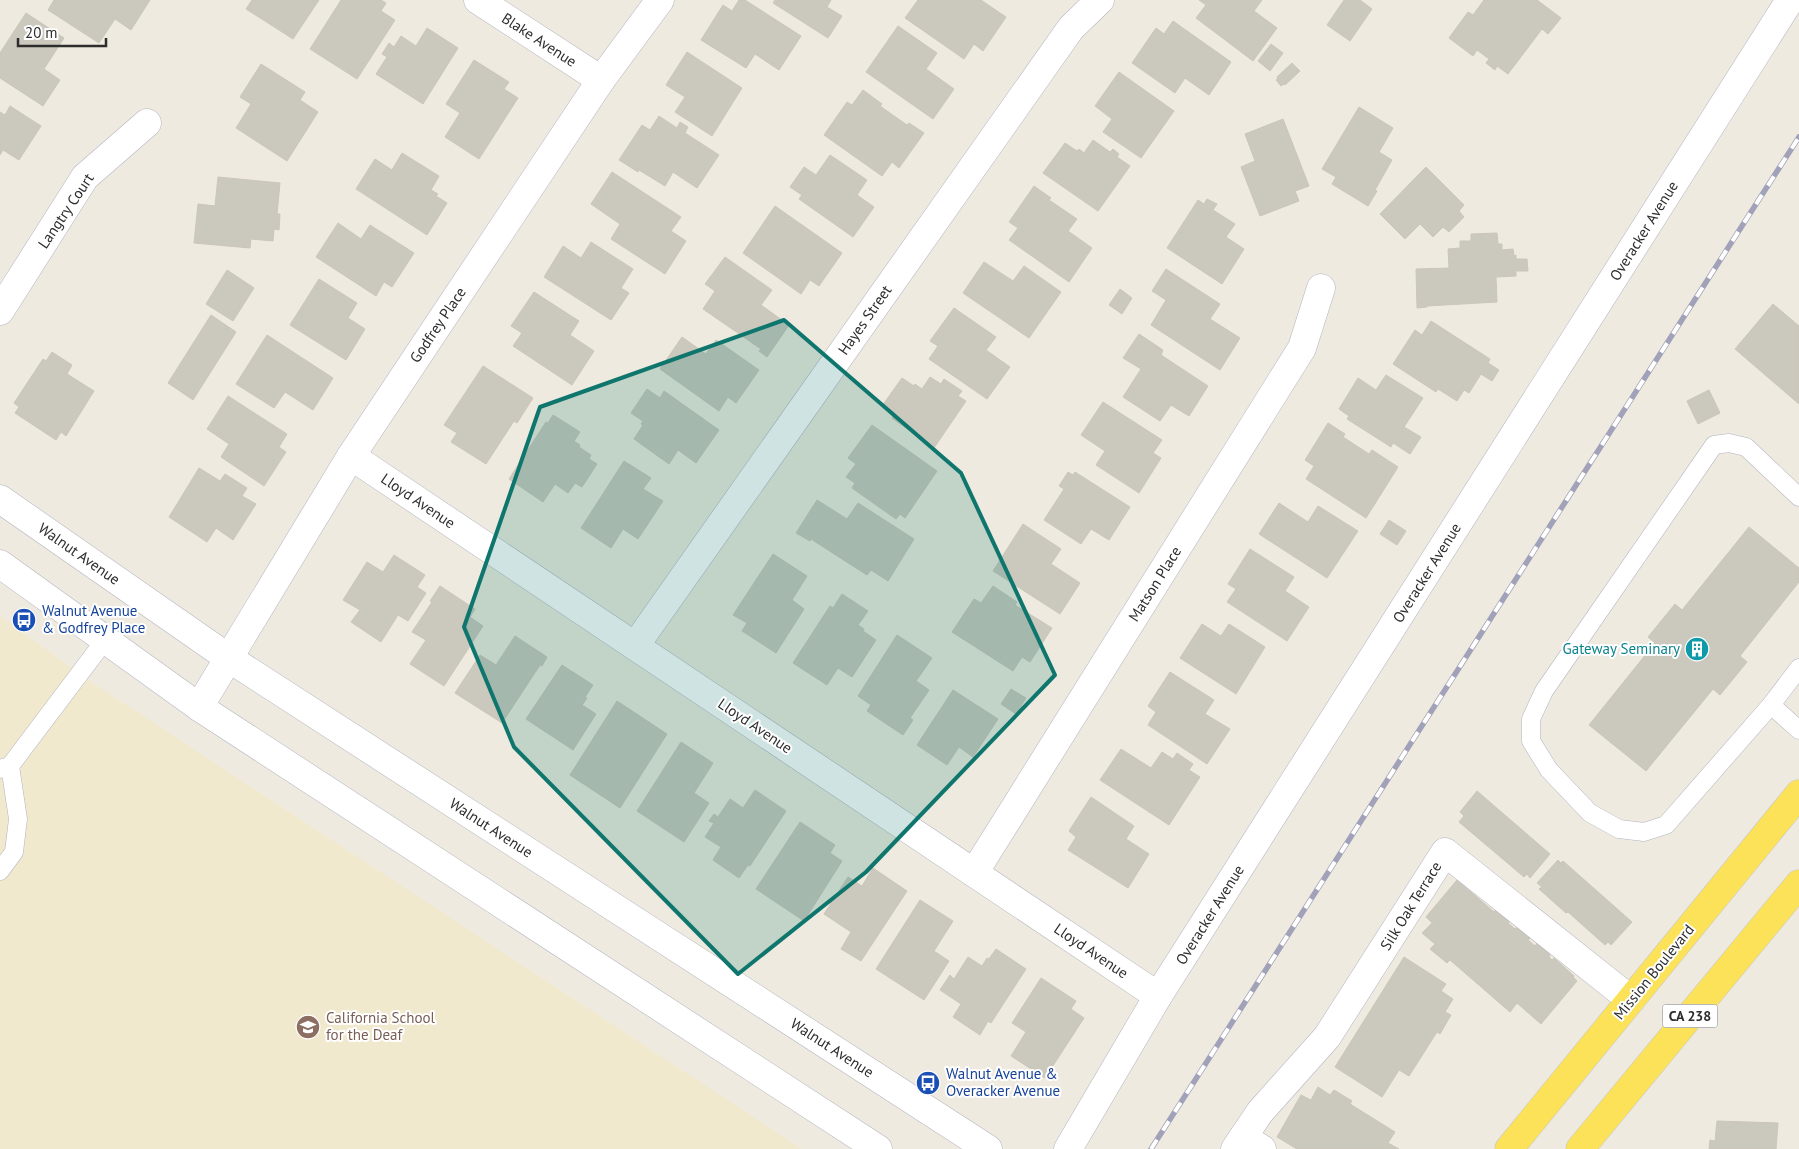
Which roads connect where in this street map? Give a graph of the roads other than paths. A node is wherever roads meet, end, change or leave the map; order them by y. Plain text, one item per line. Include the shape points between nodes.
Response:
1 (478, 0) edge
2 (660, 0) edge
3 (1100, 0) edge
4 (1790, 0) edge
5 (601, 80) junction
6 (146, 123) dead end
7 (1321, 288) dead end
8 (0, 311) edge
9 (352, 456) junction
10 (1799, 497) edge
11 (0, 499) edge
12 (0, 564) edge
13 (105, 640) junction
14 (635, 646) junction
15 (230, 659) junction
16 (1799, 668) edge
17 (1771, 705) junction
18 (199, 707) junction
19 (1799, 730) edge
20 (5, 767) edge
21 (1799, 794) edge
22 (0, 871) edge
23 (974, 873) junction
24 (1799, 884) edge
25 (1158, 996) junction
26 (1631, 1000) junction
27 (1246, 1145) edge
28 (878, 1149) edge
29 (988, 1149) edge
30 (1068, 1149) edge
31 (1509, 1149) edge
32 (1580, 1149) edge

1 - 5 street, Blake Avenue
2 - 5 street, Godfrey Place
3 - 14 street, Hayes Street via 1071,28
4 - 25 street, Overacker Avenue
5 - 9 street, Godfrey Place
6 - 8 street, Langtry Court via 85,177
7 - 23 street, Matson Place via 1302,348
9 - 14 street, Lloyd Avenue
9 - 15 street, Godfrey Place
10 - 17 lane via 1746,448 1729,443 1714,445 1544,691 1531,719 1531,742 1549,770 1590,813 1619,829 1644,832 1666,825
11 - 15 street, Walnut Avenue
12 - 13 street
13 - 18 street
13 - 20 lane
14 - 23 street, Lloyd Avenue
15 - 18 street, Godfrey Place
15 - 29 street, Walnut Avenue
16 - 17 lane
17 - 19 lane
18 - 28 street
20 - 22 lane via 18,819 14,852
21 - 26 main road, Mission Boulevard
23 - 25 street, Lloyd Avenue
24 - 32 main road, CA 238
25 - 30 street, Overacker Avenue
26 - 27 street, Silk Oak Terrace via 1445,852 1327,1038 1260,1112
26 - 31 main road, Mission Boulevard

